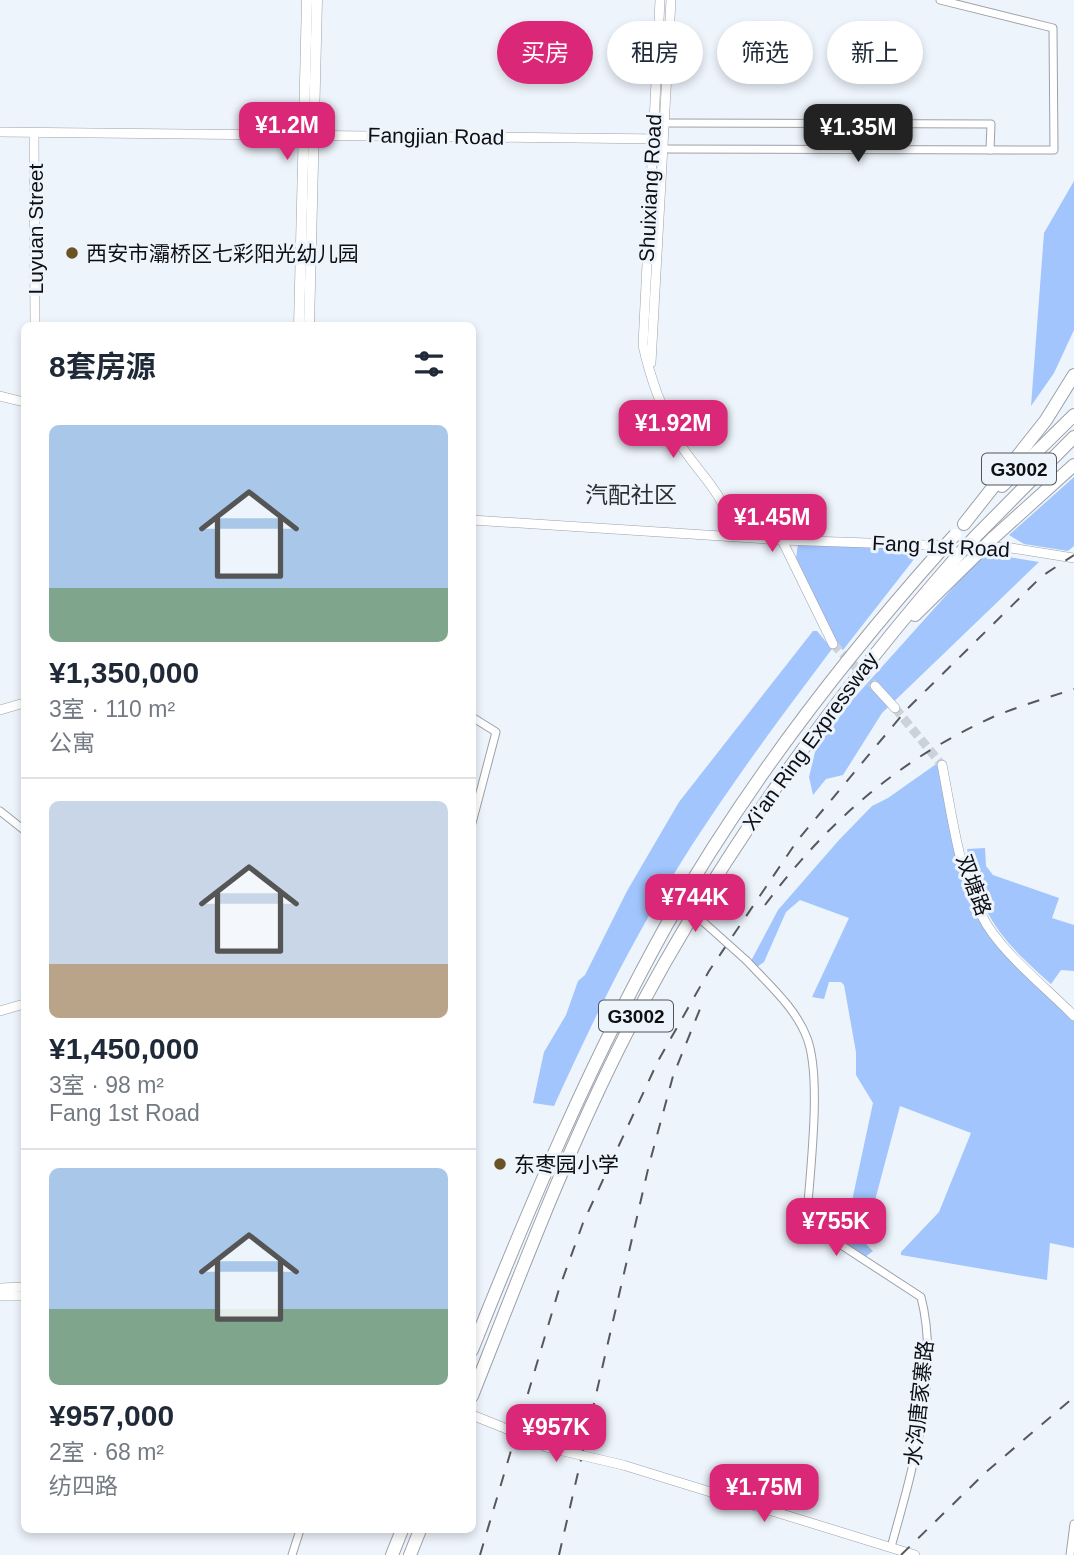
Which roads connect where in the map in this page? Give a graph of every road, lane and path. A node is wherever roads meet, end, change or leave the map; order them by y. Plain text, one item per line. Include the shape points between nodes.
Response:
1 (307, 0) edge
2 (317, 0) edge
3 (660, 0) edge
4 (671, 0) edge
5 (940, 0) edge
6 (664, 123) junction
7 (0, 132) edge
8 (34, 133) junction
9 (309, 135) junction
10 (658, 139) junction
11 (662, 149) junction
12 (990, 150) junction
13 (35, 322) edge
14 (299, 322) edge
15 (309, 322) edge
16 (652, 375) junction
17 (1074, 375) edge
18 (0, 396) edge
19 (21, 401) edge
20 (1074, 415) edge
21 (1074, 437) edge
22 (1074, 465) edge
23 (476, 520) edge
24 (964, 524) junction
25 (730, 535) junction
26 (782, 540) junction
27 (1074, 558) edge
28 (833, 644) tunnel mouth
29 (860, 669) junction
30 (875, 686) tunnel mouth
31 (21, 704) edge
32 (895, 708) tunnel mouth
33 (0, 710) edge
34 (476, 720) edge
35 (942, 765) tunnel mouth
36 (476, 808) edge
37 (0, 811) edge
38 (21, 828) edge
39 (662, 885) dead end
40 (21, 1005) edge
41 (0, 1011) edge
42 (1074, 1016) edge
43 (21, 1287) edge
44 (0, 1288) edge
45 (0, 1296) edge
46 (21, 1296) edge
47 (476, 1340) edge
48 (476, 1386) edge
49 (476, 1417) edge
50 (1074, 1524) edge
51 (299, 1533) edge
52 (401, 1533) edge
53 (419, 1533) edge
54 (891, 1547) junction
55 (292, 1555) edge
56 (392, 1555) edge
57 (410, 1555) edge
58 (915, 1555) edge
59 (1070, 1555) edge

1 - 9 main road
2 - 9 main road
3 - 10 street, Shuixiang Road
4 - 6 street, Shuixiang Road
5 - 12 street via 1053,28 1054,150
6 - 10 street, Shuixiang Road
6 - 12 street via 991,124
7 - 8 street, Fangjian Road
8 - 9 street, Fangjian Road
8 - 13 street, Luyuan Street
9 - 10 street, Fangjian Road
9 - 14 main road
9 - 15 main road
10 - 11 street, Shuixiang Road
10 - 16 street, Shuixiang Road via 642,336
11 - 12 street
11 - 16 street, Shuixiang Road
16 - 25 street, Shuixiang Road via 679,442 729,514
17 - 24 highway via 1039,430
18 - 19 street
20 - 24 highway, Xi'an Ring Expressway / G3002
21 - 29 highway, Xi'an Ring Expressway / G3002, bridge via 961,552
22 - 29 highway, bridge
23 - 25 street, Fang 1st Road
24 - 47 highway, Xi'an Ring Expressway / G3002, bridge via 882,616 791,734 667,924 576,1100
25 - 26 street, Fang 1st Road
26 - 27 street, Fang 1st Road via 1012,548
26 - 28 street
29 - 48 highway, Xi'an Ring Expressway / G3002 via 738,840 641,1007 563,1171
30 - 32 street
31 - 33 street
34 - 36 street via 496,732
35 - 42 street, 双塘路 via 964,869 982,917
37 - 38 street
39 - 54 street, 水沟唐家寨路, bridge via 747,961 791,1010 807,1036 815,1064 807,1216 812,1226 921,1297 929,1338 923,1402 913,1471
40 - 41 street
43 - 44 street
45 - 46 street
49 - 54 street, bridge via 546,1447 623,1465
50 - 59 street
51 - 55 street
52 - 56 highway
53 - 57 highway
54 - 58 street

